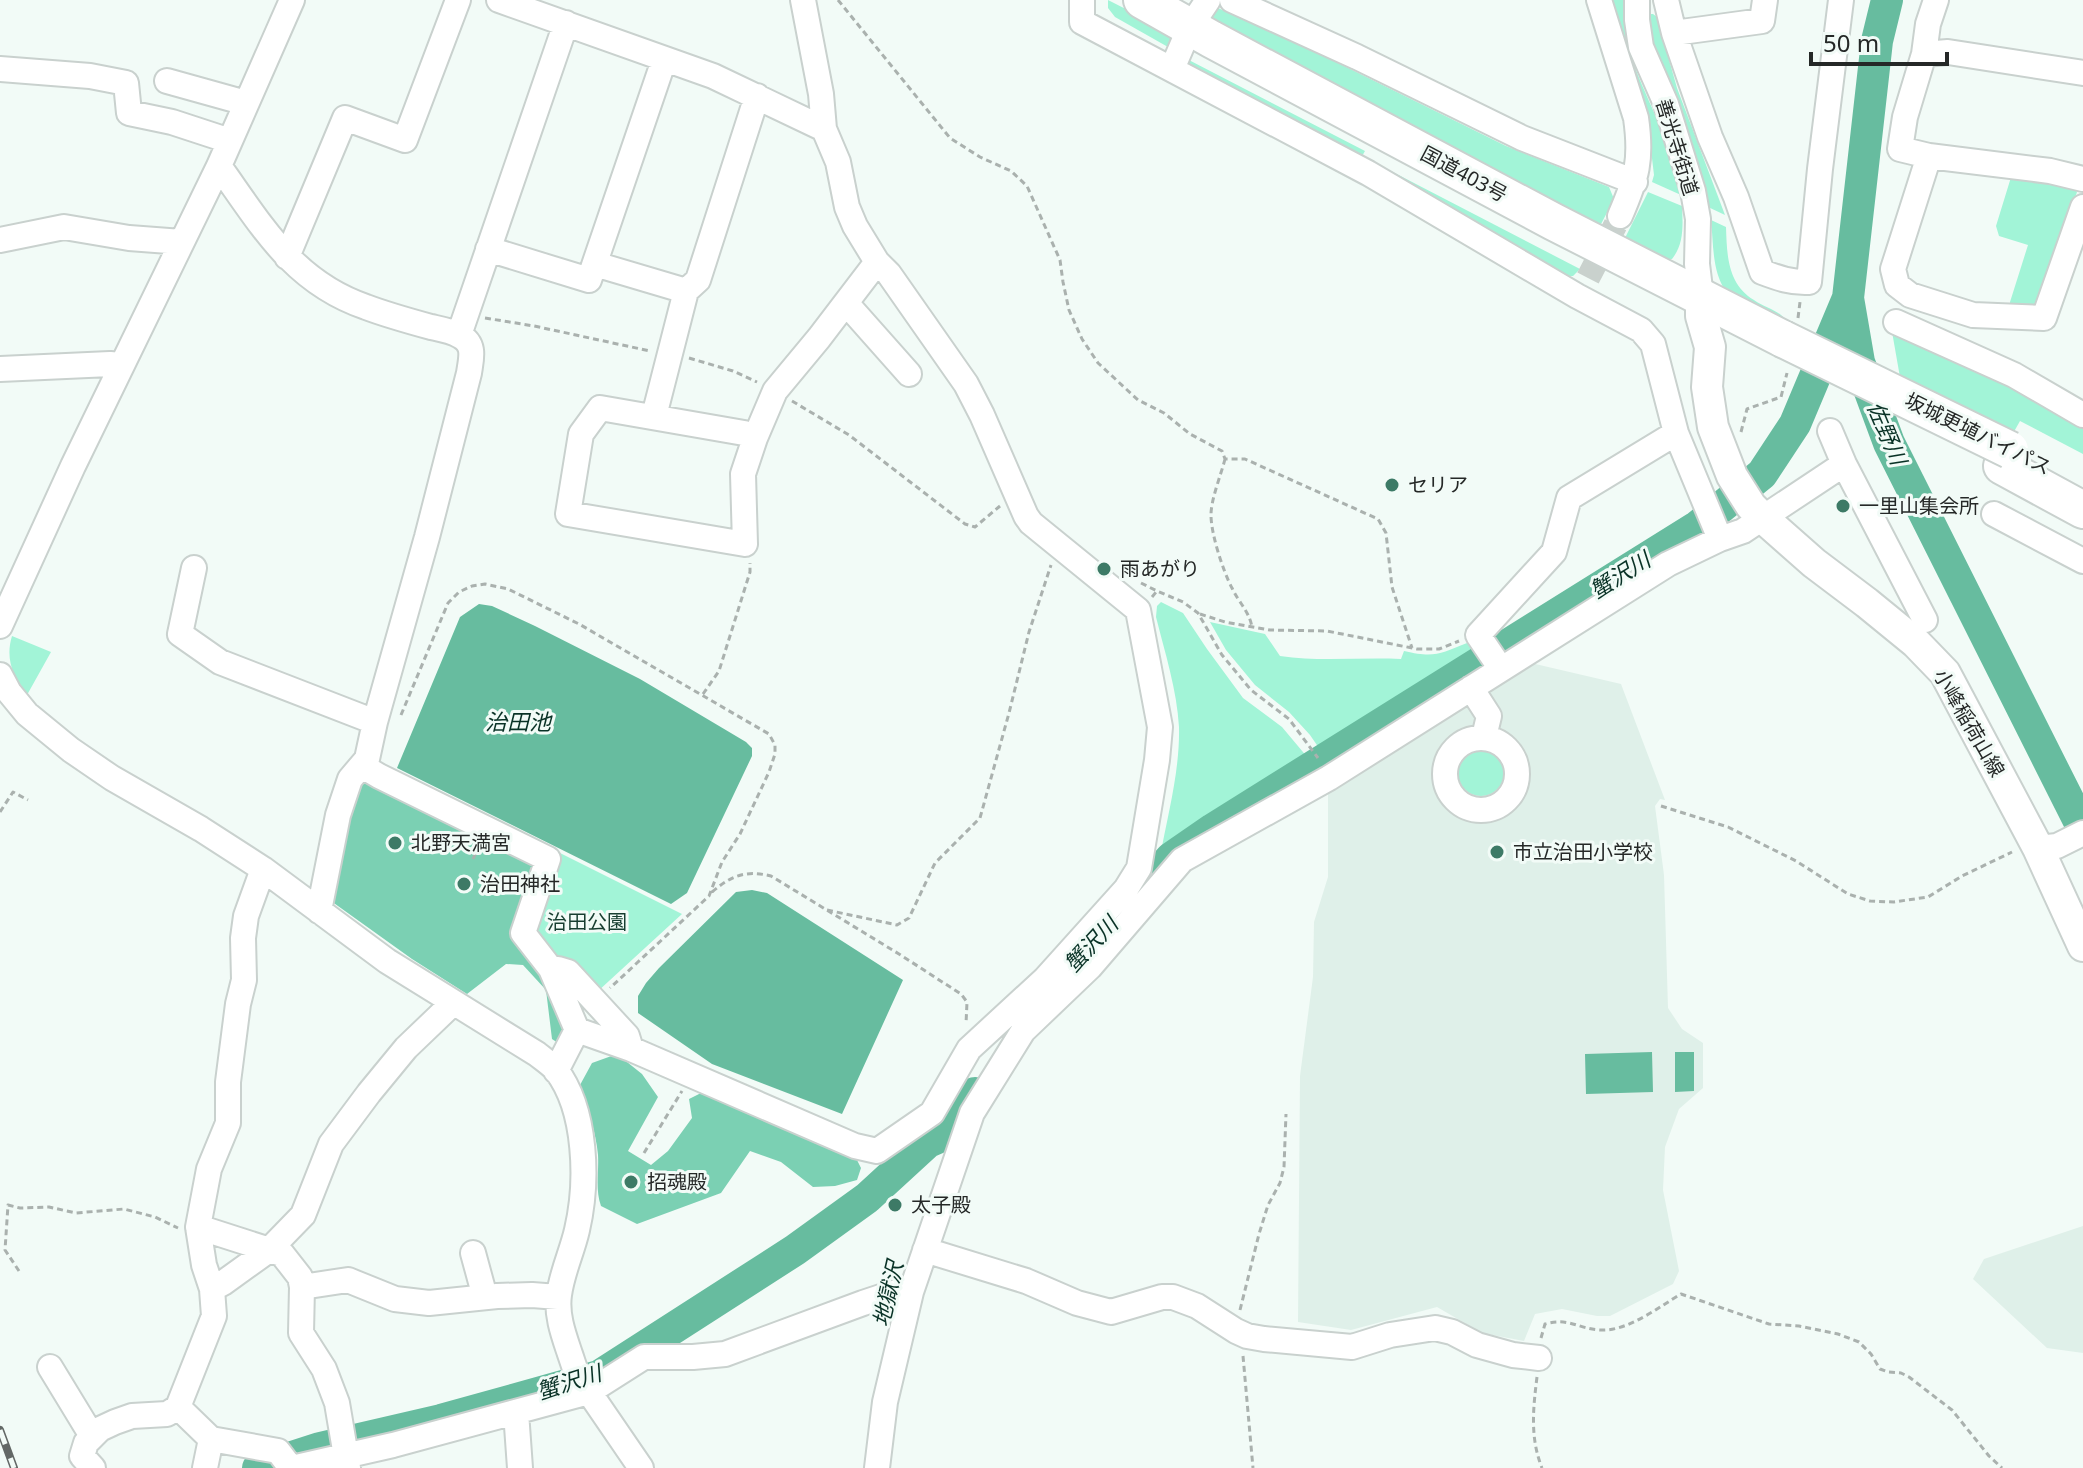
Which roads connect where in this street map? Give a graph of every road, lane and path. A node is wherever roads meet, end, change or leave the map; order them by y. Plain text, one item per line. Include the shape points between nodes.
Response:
1 (292, 0) edge
2 (458, 0) edge
3 (499, 0) edge
4 (803, 0) edge
5 (838, 0) edge
6 (1082, 0) edge
7 (1142, 0) edge
8 (1232, 0) edge
9 (1599, 0) edge
10 (1637, 0) edge
11 (1666, 0) edge
12 (1765, 0) edge
13 (1841, 0) edge
14 (1936, 0) edge
15 (1203, 22) edge
16 (566, 23) junction
17 (1674, 33) junction
18 (1924, 54) junction
19 (664, 60) junction
20 (0, 69) edge
21 (1172, 69) junction
22 (2083, 73) edge
23 (167, 81) dead end
24 (757, 96) junction
25 (246, 103) junction
26 (824, 129) junction
27 (230, 141) junction
28 (1929, 156) junction
29 (1375, 161) junction
30 (219, 166) junction
31 (2083, 179) edge
32 (1635, 182) junction
33 (2083, 207) edge
34 (1620, 216) tunnel mouth
35 (0, 240) edge
36 (182, 242) junction
37 (488, 249) junction
38 (287, 257) junction
39 (877, 262) junction
40 (595, 264) junction
41 (2074, 266) edge
42 (686, 291) junction
43 (846, 303) junction
44 (1701, 306) junction
45 (1896, 322) dead end
46 (462, 325) junction
47 (670, 355) junction
48 (122, 365) junction
49 (0, 369) edge
50 (909, 374) dead end
51 (775, 391) junction
52 (1781, 397) dead end
53 (2083, 415) edge
54 (654, 416) junction
55 (1830, 431) dead end
56 (1676, 433) junction
57 (1740, 436) dead end
58 (755, 438) junction
59 (2006, 458) junction
60 (1225, 459) junction
61 (1844, 464) junction
62 (2083, 484) edge
63 (1016, 493) junction
64 (1757, 512) junction
65 (1994, 514) dead end
66 (1718, 535) junction
67 (2079, 539) edge
68 (745, 544) junction
69 (1057, 546) junction
70 (194, 568) dead end
71 (1138, 581) dead end
72 (1157, 591) junction
73 (1138, 610) junction
74 (1198, 613) junction
75 (1925, 620) dead end
76 (0, 626) edge
77 (1252, 627) junction
78 (1412, 648) junction
79 (1490, 653) junction
80 (0, 675) edge
81 (1471, 688) junction
82 (703, 695) junction
83 (400, 717) dead end
84 (375, 722) junction
85 (1484, 737) dead end
86 (1315, 753) dead end
87 (362, 766) junction
88 (28, 800) dead end
89 (1661, 806) dead end
90 (0, 812) edge
91 (2083, 833) edge
92 (2048, 847) junction
93 (263, 869) junction
94 (709, 894) junction
95 (827, 910) junction
96 (319, 911) junction
97 (2083, 946) edge
98 (551, 969) junction
99 (595, 1001) junction
100 (453, 1003) junction
101 (966, 1025) dead end
102 (577, 1030) junction
103 (631, 1049) junction
104 (556, 1071) junction
105 (692, 1076) junction
106 (1286, 1114) dead end
107 (644, 1153) dead end
108 (198, 1227) junction
109 (269, 1250) junction
110 (925, 1250) junction
111 (473, 1253) dead end
112 (19, 1271) dead end
113 (302, 1287) junction
114 (212, 1289) junction
115 (904, 1292) junction
116 (485, 1297) junction
117 (558, 1297) junction
118 (1236, 1331) junction
119 (1539, 1358) junction
120 (50, 1367) dead end
121 (583, 1384) junction
122 (178, 1407) junction
123 (516, 1412) junction
124 (92, 1436) junction
125 (211, 1439) junction
126 (346, 1452) edge
127 (288, 1464) edge
128 (93, 1468) edge
129 (205, 1468) edge
130 (520, 1468) edge
131 (641, 1468) edge
132 (877, 1468) edge
133 (1253, 1468) edge
134 (1542, 1468) edge
135 (2002, 1468) edge

1 - 25 street
2 - 38 street via 405,140 345,118
3 - 16 street
4 - 26 street
5 - 60 path via 950,138 1011,171 1027,186 1060,260 1069,310 1098,363 1138,400 1222,451
6 - 21 street via 1082,22
7 - 15 highway, 国道403号
8 - 32 street via 1522,138
9 - 32 street via 1636,118
10 - 44 street, 善光寺街道 via 1641,47 1666,104 1693,191
11 - 17 street
12 - 17 street via 1762,21
13 - 17 street via 1809,282 1762,272
14 - 18 street
15 - 21 street
15 - 29 highway, 国道403号
15 - 44 highway, 国道403号
16 - 19 street
16 - 37 street
18 - 22 street via 1948,52
18 - 28 street via 1900,149
19 - 24 street
19 - 40 street
20 - 27 street via 126,83 129,113
21 - 29 street
23 - 25 street
24 - 26 street
24 - 42 street via 698,280
25 - 27 street
26 - 39 street via 838,162 847,207
27 - 30 street
28 - 31 street
28 - 41 street via 1893,269 1897,285 1910,295 1973,315 2044,318
29 - 44 highway, 国道403号
29 - 56 street via 1583,287 1641,330 1653,344
30 - 36 street
30 - 38 street
32 - 34 street
33 - 41 street
35 - 36 street via 64,227
36 - 48 street
37 - 40 street via 589,280
37 - 46 street
38 - 46 street via 350,302 391,316
39 - 43 street
39 - 63 street via 966,384
40 - 42 street
42 - 47 street
43 - 50 street
43 - 51 street
44 - 59 highway, 坂城更埴バイパス
44 - 64 main road, 小峰稲荷山線 via 1710,347 1707,387 1713,427 1732,476
45 - 53 street via 2014,375
46 - 47 path via 534,326
46 - 84 street via 472,352 469,373
47 - 51 path via 697,358
47 - 54 street
48 - 49 street
48 - 76 street
51 - 58 street
51 - 63 path via 849,435 965,524 975,527
52 - 57 path via 1747,409
54 - 58 street
54 - 68 street via 600,408 581,434 568,514
55 - 61 street
56 - 66 street
56 - 79 street via 1569,498 1554,552
58 - 68 street via 743,474
59 - 62 highway, 坂城更埴バイパス
59 - 67 highway, 坂城更埴バイパス
60 - 77 path via 1211,513 1213,527 1223,567
60 - 78 path via 1245,459 1378,519 1386,533 1392,587
61 - 64 street
61 - 75 street
63 - 69 street via 1031,523
64 - 66 street via 1743,531
64 - 92 main road, 小峰稲荷山線 via 1945,673
65 - 67 street
66 - 79 street
68 - 82 path via 750,572 719,671
69 - 73 street
69 - 95 path via 980,818 935,863 909,918 897,925
70 - 84 street via 180,634 220,662
71 - 72 path
72 - 73 path
72 - 74 path
73 - 105 street via 1160,727 1139,868 1047,977 969,1049 932,1113 877,1151
74 - 77 path
74 - 86 path via 1222,655 1251,690 1289,719
77 - 78 path via 1327,631
78 - 79 path
79 - 81 street
80 - 93 street via 27,714 71,750
81 - 85 street via 1489,716
81 - 110 street via 1329,778 1182,860 1090,967 1023,1031 972,1113
82 - 83 path via 579,624 508,589 485,584 459,592 448,603
82 - 94 path via 769,734 775,745 769,772
84 - 87 street
87 - 96 street via 350,779 338,815
87 - 98 street via 548,859 523,933
88 - 90 path via 13,792
89 - 92 path via 1728,827 1870,901 1928,897 2013,851
91 - 92 street
92 - 97 main road, 小峰稲荷山線
93 - 96 street
93 - 108 street via 246,916 228,1123 209,1169
94 - 95 path via 735,876 756,872
94 - 99 path
95 - 101 path via 961,994 967,1002
96 - 100 street
98 - 99 street via 568,972
98 - 102 street
99 - 103 street via 627,1036
100 - 104 street
100 - 109 street via 406,1048 359,1105 331,1144 303,1215
102 - 103 street
102 - 104 street
103 - 105 street
104 - 117 street via 577,1115 583,1156 577,1229
105 - 107 path
106 - 118 path via 1284,1167 1259,1234
108 - 109 street
108 - 112 path via 192,1233 124,1209 76,1213 8,1205 5,1250
108 - 114 street
109 - 113 street via 282,1254
109 - 114 street
110 - 115 street
110 - 118 street via 1111,1312 1173,1297
111 - 116 street
113 - 116 street via 348,1280 395,1299 429,1303
113 - 126 street via 301,1333 337,1403
114 - 122 street via 214,1316
115 - 121 street via 725,1354 644,1357
115 - 132 street
116 - 117 street
117 - 121 street via 561,1329
118 - 119 street via 1264,1339 1352,1347 1435,1328 1477,1345
118 - 133 path via 1245,1368
119 - 134 path via 1533,1424
119 - 135 path via 1545,1324 1558,1320 1610,1330 1681,1294 1769,1324 1859,1342 1880,1369 1909,1377 1952,1410
120 - 124 street
121 - 123 street
121 - 131 street
122 - 124 street via 167,1414 132,1416
122 - 125 street
123 - 126 street
123 - 130 street
124 - 128 street via 82,1456
125 - 127 street via 278,1451
125 - 129 street
126 - 127 street

